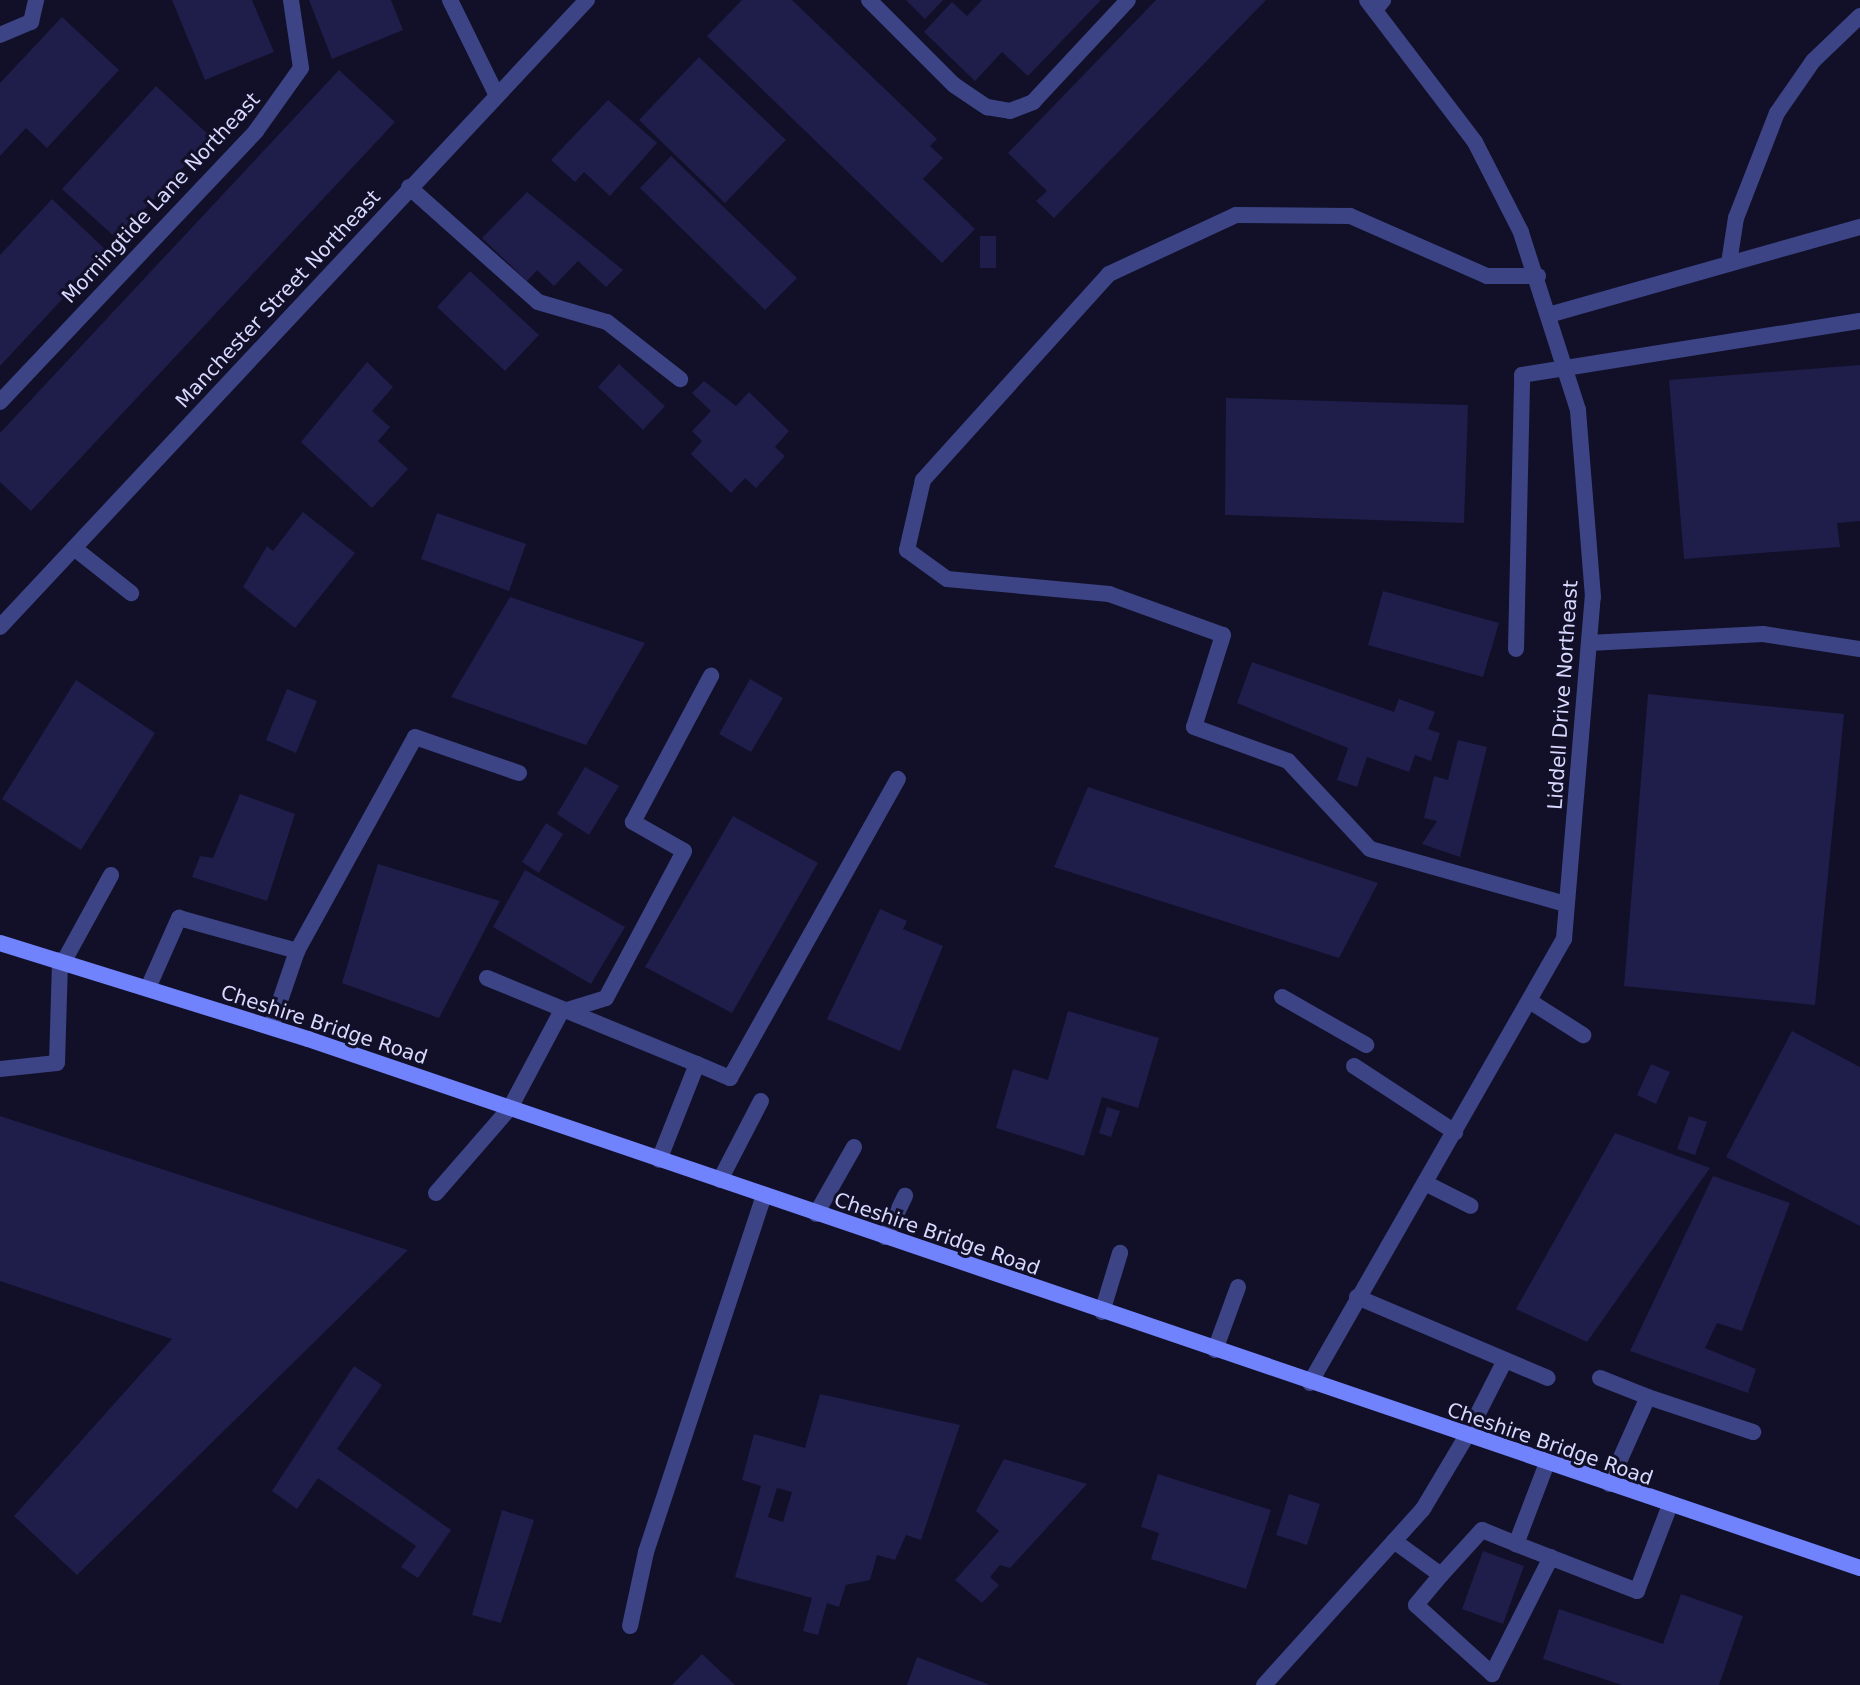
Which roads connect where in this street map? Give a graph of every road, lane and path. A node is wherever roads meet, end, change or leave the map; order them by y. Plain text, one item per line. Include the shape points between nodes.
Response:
1 (36, 0) edge
2 (291, 0) edge
3 (450, 0) edge
4 (587, 0) edge
5 (869, 0) edge
6 (1128, 0) edge
7 (1375, 3) edge
8 (1860, 16) edge
9 (0, 35) edge
10 (496, 94) junction
11 (409, 187) junction
12 (1860, 227) edge
13 (1729, 263) junction
14 (1538, 276) junction
15 (1552, 314) junction
16 (1860, 321) edge
17 (1565, 364) junction
18 (680, 379) dead end
19 (0, 402) edge
20 (74, 548) junction
21 (131, 593) dead end
22 (0, 627) edge
23 (1589, 643) junction
24 (1516, 649) dead end
25 (1860, 649) edge
26 (711, 676) dead end
27 (519, 773) dead end
28 (898, 779) dead end
29 (111, 875) dead end
30 (1566, 904) junction
31 (0, 943) edge
32 (297, 951) junction
33 (62, 961) junction
34 (487, 978) dead end
35 (148, 988) junction
36 (1282, 997) dead end
37 (1531, 1002) junction
38 (561, 1012) junction
39 (271, 1027) junction
40 (1583, 1035) dead end
41 (1366, 1045) dead end
42 (697, 1064) junction
43 (1354, 1066) dead end
44 (0, 1069) edge
45 (761, 1101) dead end
46 (510, 1108) junction
47 (1455, 1132) junction
48 (854, 1147) dead end
49 (659, 1160) junction
50 (720, 1180) junction
51 (1425, 1183) junction
52 (436, 1193) dead end
53 (764, 1196) junction
54 (905, 1196) dead end
55 (1471, 1206) dead end
56 (816, 1214) junction
57 (885, 1237) junction
58 (1120, 1253) dead end
59 (1238, 1287) dead end
60 (1357, 1297) junction
61 (1102, 1312) junction
62 (1215, 1350) junction
63 (1505, 1360) junction
64 (1548, 1378) dead end
65 (1600, 1378) dead end
66 (1310, 1383) junction
67 (1648, 1397) junction
68 (1753, 1432) dead end
69 (1466, 1437) junction
70 (1547, 1463) junction
71 (1609, 1484) junction
72 (1670, 1505) junction
73 (1394, 1541) junction
74 (1516, 1544) junction
75 (1551, 1557) junction
76 (1860, 1568) edge
77 (1441, 1575) junction
78 (630, 1626) dead end
79 (1264, 1685) edge

1 - 9 street via 31,22
2 - 19 street, Morningtide Lane Northeast via 301,68 265,118
3 - 10 street
4 - 10 street, Manchester Street Northeast
5 - 6 street via 954,85 987,107 1010,111 1033,102
7 - 14 street, Liddell Drive Northeast via 1475,142
8 - 13 street via 1813,61 1777,113 1736,218
10 - 11 street, Manchester Street Northeast
11 - 18 street via 538,302 607,322
11 - 20 street, Manchester Street Northeast
12 - 13 street
13 - 15 street
14 - 15 street, Liddell Drive Northeast
14 - 30 street via 1487,276 1350,216 1236,215 1109,274 923,480 907,550 947,579 1109,594 1223,635 1194,727 1288,761 1370,849
15 - 17 street, Liddell Drive Northeast
16 - 17 street
17 - 23 street, Liddell Drive Northeast via 1591,511
17 - 24 street via 1522,375
20 - 21 street
20 - 22 street, Manchester Street Northeast
23 - 25 street via 1763,634
23 - 30 street, Liddell Drive Northeast
26 - 38 street via 633,822 684,851 606,998
27 - 32 street via 415,737
28 - 42 street via 730,1078
29 - 33 street
30 - 37 street, Liddell Drive Northeast via 1564,939
31 - 33 main road, Cheshire Bridge Road
32 - 35 street via 179,918
32 - 39 street
33 - 35 main road, Cheshire Bridge Road
33 - 44 street via 57,1063
34 - 38 street
35 - 39 main road, Cheshire Bridge Road
36 - 41 street
37 - 40 street
37 - 47 street, Liddell Drive Northeast
38 - 42 street
38 - 46 street
39 - 46 main road, Cheshire Bridge Road
42 - 49 street
43 - 47 street
45 - 50 street
46 - 49 main road, Cheshire Bridge Road
46 - 52 street
47 - 51 street, Liddell Drive Northeast
48 - 56 street
49 - 50 main road, Cheshire Bridge Road
50 - 53 main road, Cheshire Bridge Road
51 - 55 street
51 - 60 street, Liddell Drive Northeast
53 - 56 main road, Cheshire Bridge Road
53 - 78 street via 646,1552
54 - 57 street
56 - 57 main road, Cheshire Bridge Road
57 - 61 main road, Cheshire Bridge Road
58 - 61 street
59 - 62 street
60 - 63 street
60 - 66 street, Liddell Drive Northeast
61 - 62 main road, Cheshire Bridge Road
62 - 66 main road, Cheshire Bridge Road
63 - 64 street
63 - 69 street
65 - 67 street
66 - 69 main road, Cheshire Bridge Road
67 - 68 street
67 - 71 street
69 - 70 main road, Cheshire Bridge Road
69 - 73 street via 1448,1475
70 - 71 main road, Cheshire Bridge Road
70 - 74 street
71 - 72 main road, Cheshire Bridge Road
72 - 75 street via 1637,1591
72 - 76 main road, Cheshire Bridge Road
73 - 77 street
73 - 79 street
74 - 75 street
74 - 77 street via 1482,1530
75 - 77 street via 1492,1674 1416,1605

